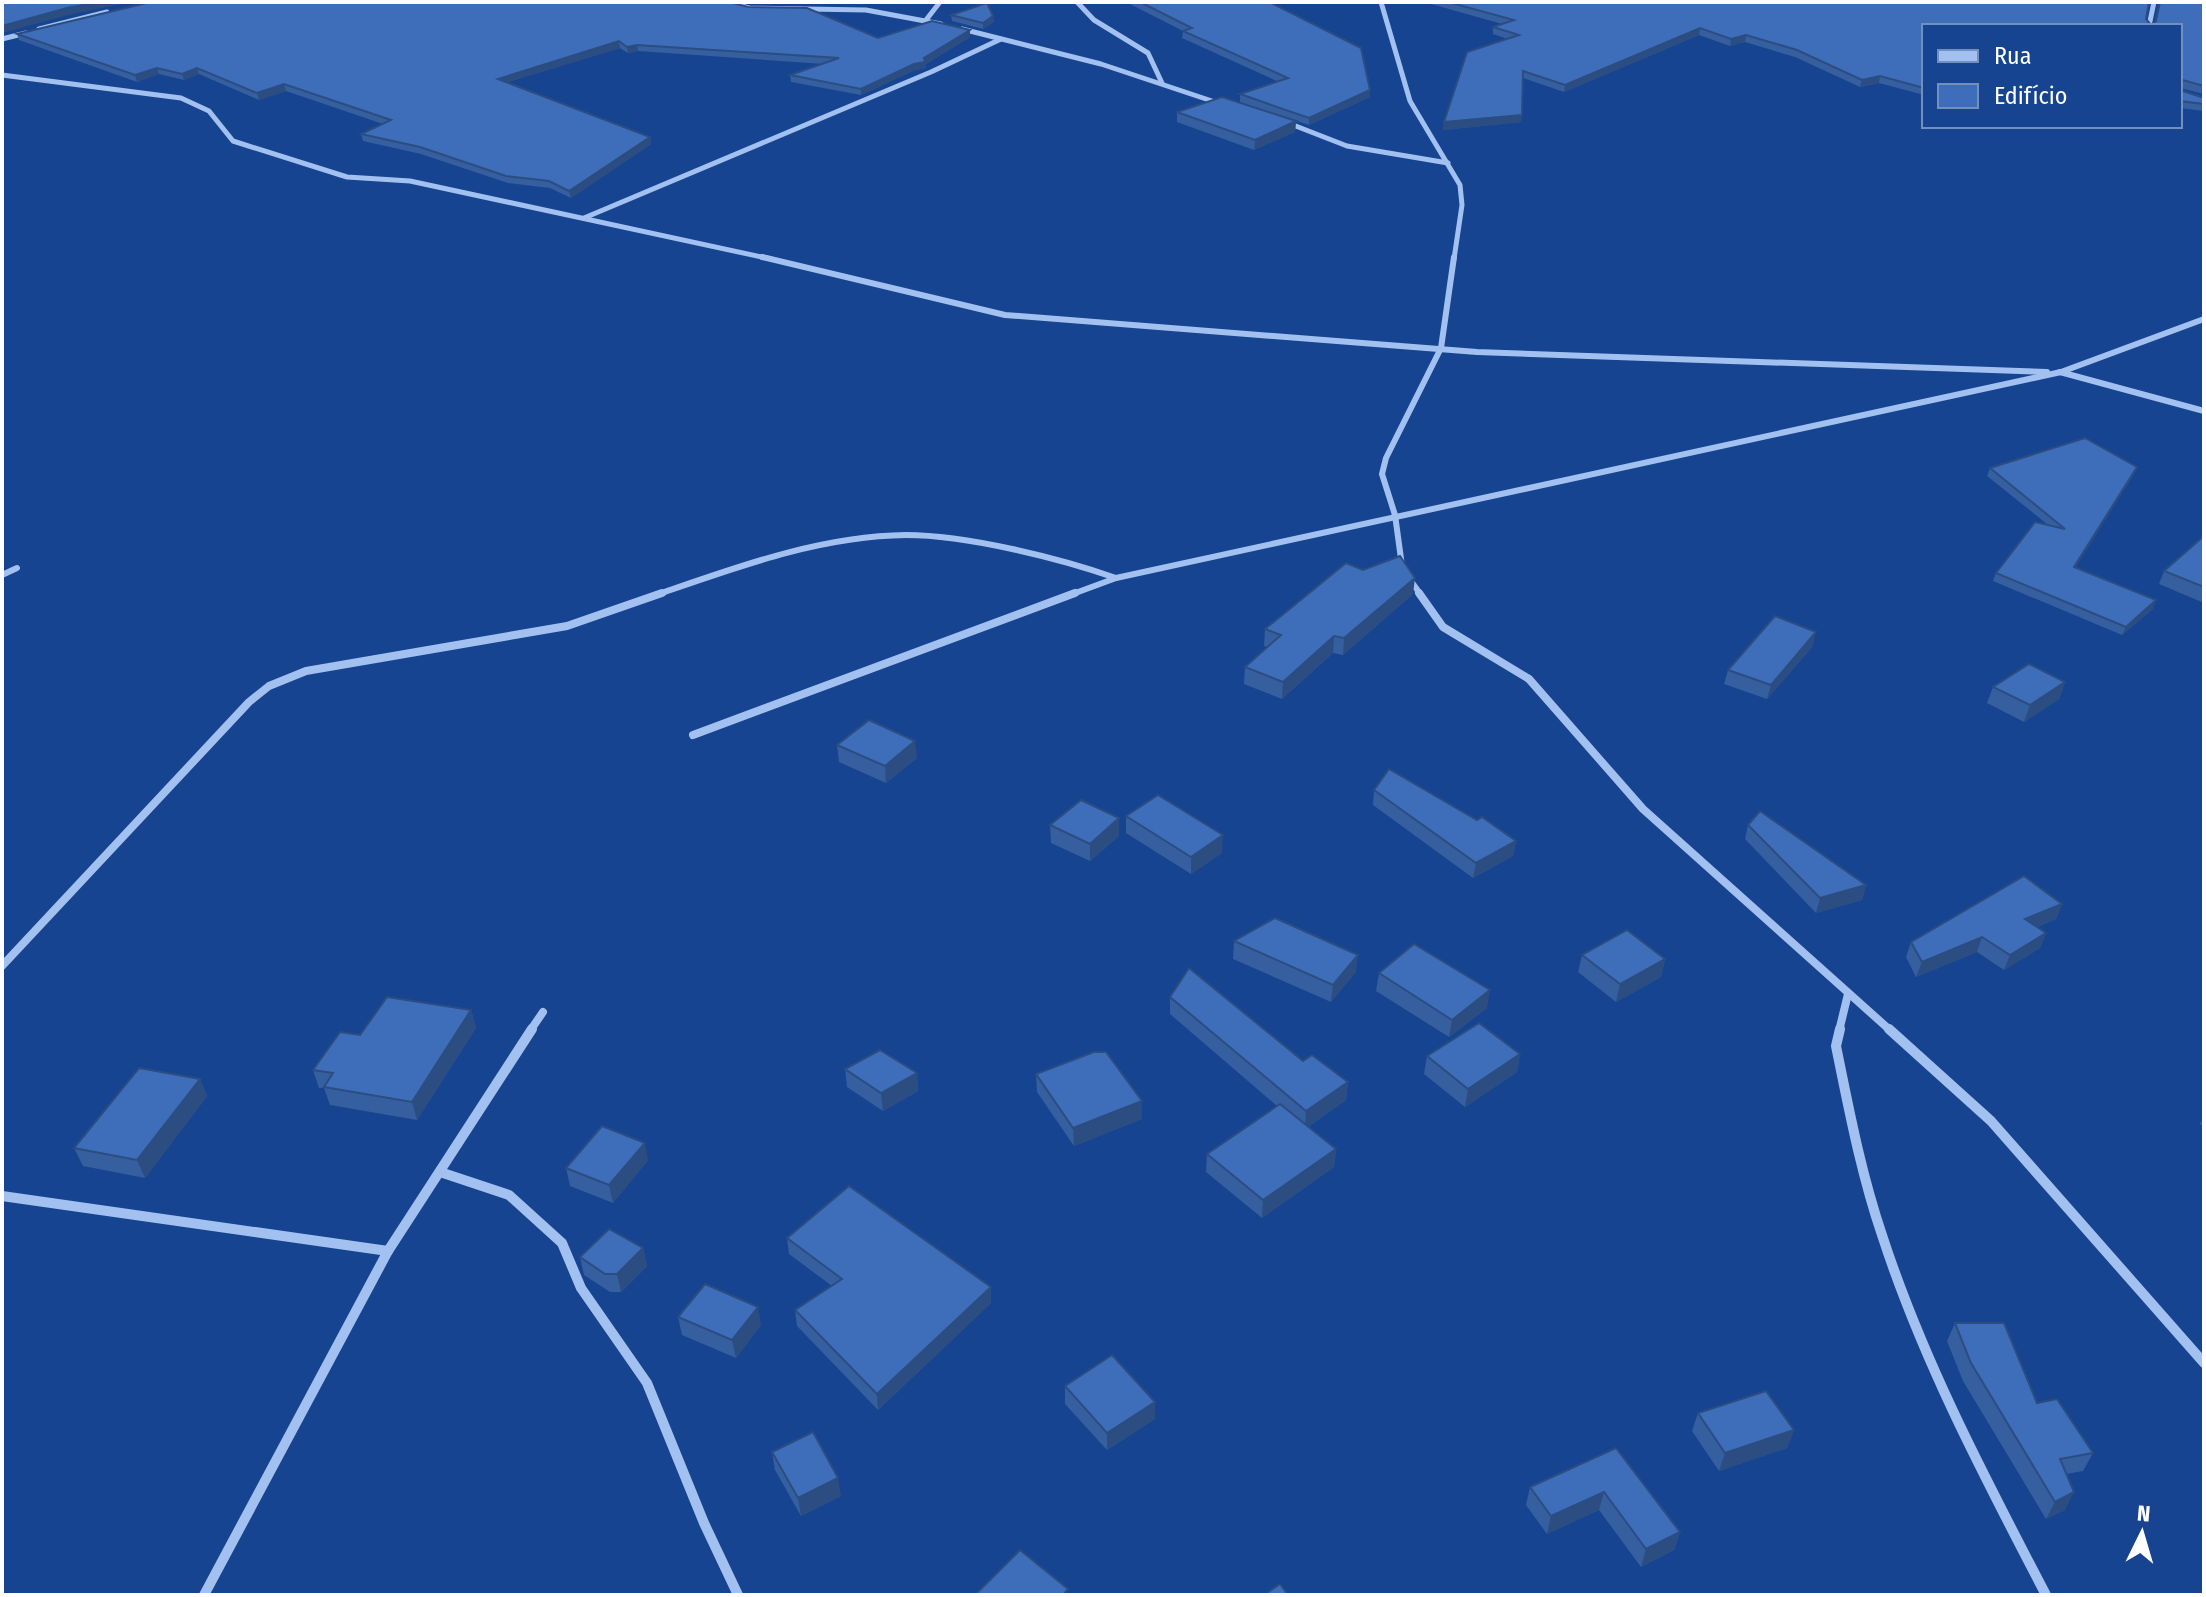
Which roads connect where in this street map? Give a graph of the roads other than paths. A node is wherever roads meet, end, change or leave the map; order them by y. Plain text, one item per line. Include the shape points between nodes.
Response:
1 (728, 2) edge
2 (940, 2) edge
3 (1077, 2) edge
4 (1381, 2) edge
5 (2154, 2) edge
6 (109, 12) edge
7 (926, 20) junction
8 (941, 24) edge
9 (2149, 24) edge
10 (957, 28) edge
11 (1002, 38) junction
12 (2, 39) edge
13 (2, 75) edge
14 (1162, 83) junction
15 (1223, 104) edge
16 (1283, 121) edge
17 (1448, 163) junction
18 (583, 218) junction
19 (2204, 319) edge
20 (1441, 348) junction
21 (2061, 372) junction
22 (2204, 411) edge
23 (1395, 515) junction
24 (17, 568) dead end
25 (2, 575) edge
26 (1116, 578) junction
27 (693, 735) dead end
28 (2, 966) edge
29 (1848, 994) junction
30 (543, 1012) dead end
31 (440, 1172) junction
32 (2, 1196) edge
33 (388, 1251) junction
34 (2204, 1363) edge
35 (204, 1595) edge
36 (738, 1595) edge
37 (2046, 1595) edge

1 - 7 street via 749,8 866,10
2 - 7 street
3 - 14 street via 1094,20 1148,53
4 - 17 street via 1410,101
5 - 9 street
6 - 12 street
7 - 8 street
10 - 11 street
11 - 14 street
11 - 18 street
13 - 18 street via 181,98 211,112 233,141 347,177 410,181
14 - 15 street
16 - 17 street via 1365,153
17 - 20 street via 1460,185 1462,205
18 - 20 street via 1005,315
19 - 21 street
20 - 21 street
20 - 23 street via 1386,458 1382,474
21 - 22 street
21 - 23 street
23 - 26 street
23 - 29 street via 1401,565 1443,627 1529,679 1643,809
24 - 25 street
26 - 27 street
26 - 28 street via 948,537 904,535 834,543 764,558 567,626 306,671 269,686 249,702
29 - 34 street via 1991,1121
29 - 37 street via 1836,1046 1858,1156 1882,1237 1962,1435
30 - 31 street
31 - 33 street
31 - 36 street via 509,1195 562,1243 581,1288 647,1383
32 - 33 street
33 - 35 street

